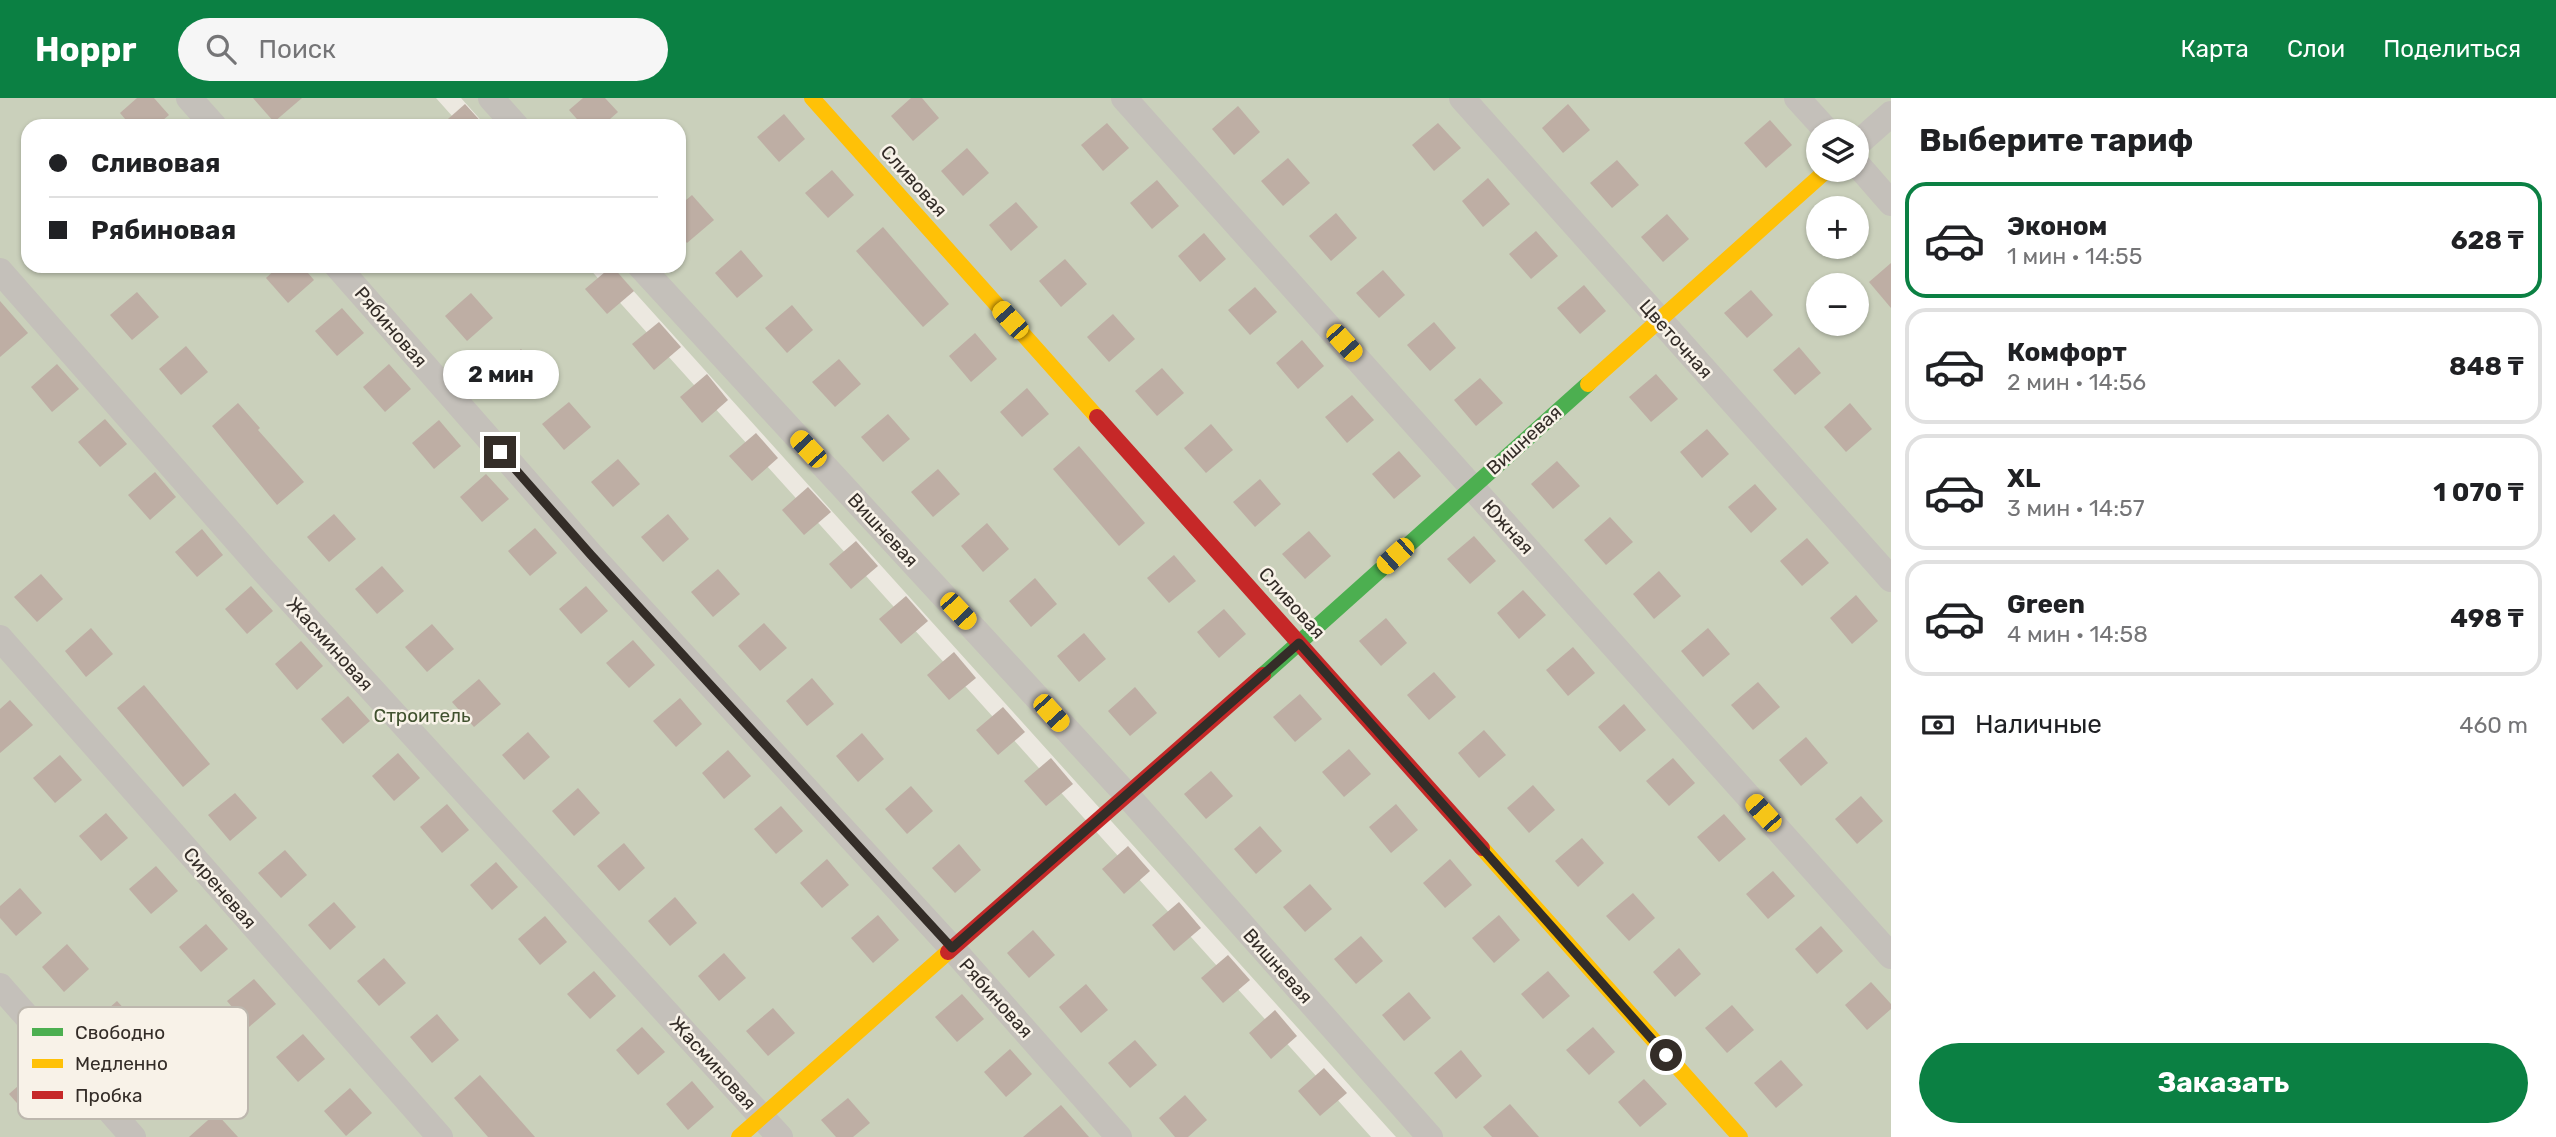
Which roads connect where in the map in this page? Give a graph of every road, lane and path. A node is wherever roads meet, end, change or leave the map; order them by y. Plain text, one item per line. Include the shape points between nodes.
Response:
1 (189, 98) edge
2 (491, 98) edge
3 (812, 98) edge
4 (1125, 98) edge
5 (1462, 98) edge
6 (1797, 98) edge
7 (1891, 114) edge
8 (208, 119) edge
9 (510, 119) edge
10 (1816, 119) edge
11 (1869, 133) edge
12 (1869, 178) edge
13 (1814, 182) edge
14 (1891, 203) edge
15 (0, 271) edge
16 (343, 273) edge
17 (646, 273) edge
18 (1660, 320) junction
19 (1472, 486) junction
20 (1891, 579) edge
21 (0, 638) edge
22 (1299, 643) junction
23 (1126, 794) junction
24 (952, 948) junction
25 (1891, 956) edge
26 (0, 986) edge
27 (19, 1007) edge
28 (761, 1116) junction
29 (118, 1119) edge
30 (134, 1137) edge
31 (440, 1137) edge
32 (738, 1137) edge
33 (780, 1137) edge
34 (1119, 1137) edge
35 (1430, 1137) edge
36 (1740, 1137) edge

1 - 8 street
2 - 9 street
3 - 22 street, Сливовая
4 - 19 street, Южная
5 - 18 street, Цветочная
6 - 10 street
7 - 11 street
12 - 14 street
13 - 18 street, Вишневая
15 - 28 street, Жасминовая via 261,568
16 - 24 street, Рябиновая via 591,555
17 - 23 street, Вишневая
18 - 19 street, Вишневая
18 - 20 street, Цветочная
19 - 22 street, Вишневая
19 - 25 street, Южная
21 - 31 street, Сиреневая
22 - 23 street, Вишневая
22 - 36 street, Сливовая
23 - 24 street, Вишневая
23 - 35 street, Вишневая
24 - 28 street, Вишневая
24 - 34 street, Рябиновая
26 - 27 street
28 - 32 street, Вишневая
28 - 33 street, Жасминовая
29 - 30 street

